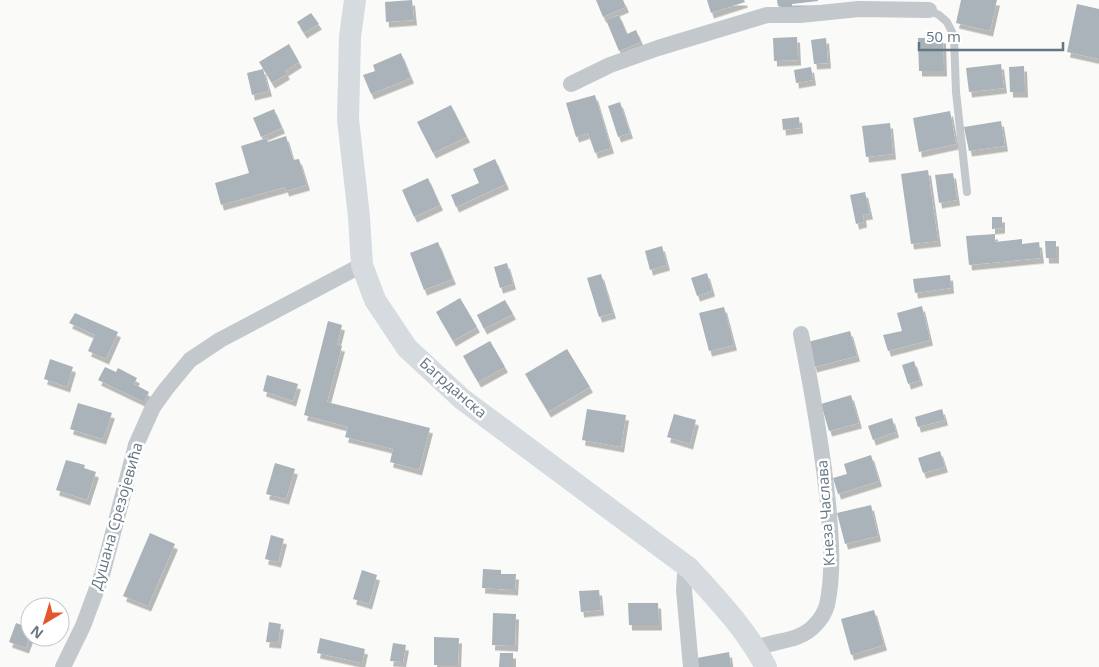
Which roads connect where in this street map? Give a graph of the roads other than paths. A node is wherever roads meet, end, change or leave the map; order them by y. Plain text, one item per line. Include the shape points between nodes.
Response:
1 (355, 0) edge
2 (767, 8) edge
3 (930, 10) joint
4 (571, 84) dead end
5 (967, 192) dead end
6 (362, 265) junction
7 (802, 334) dead end
8 (689, 568) junction
9 (761, 658) edge
10 (63, 667) edge
11 (691, 667) edge

1 - 6 street, Багрданска via 350,37 348,119
2 - 3 street via 800,15 859,9
2 - 4 street via 610,65
3 - 5 lane via 947,22 954,36 956,92
6 - 8 street, Багрданска via 375,300 407,348 462,399
6 - 10 street, Душана Срезојевића via 220,340 190,360 166,388 136,445 102,575
7 - 9 street, Кнеза Часлава via 823,458 830,533 827,607 806,633 767,644
8 - 9 street, Багрданска via 720,602
8 - 11 street via 684,590

